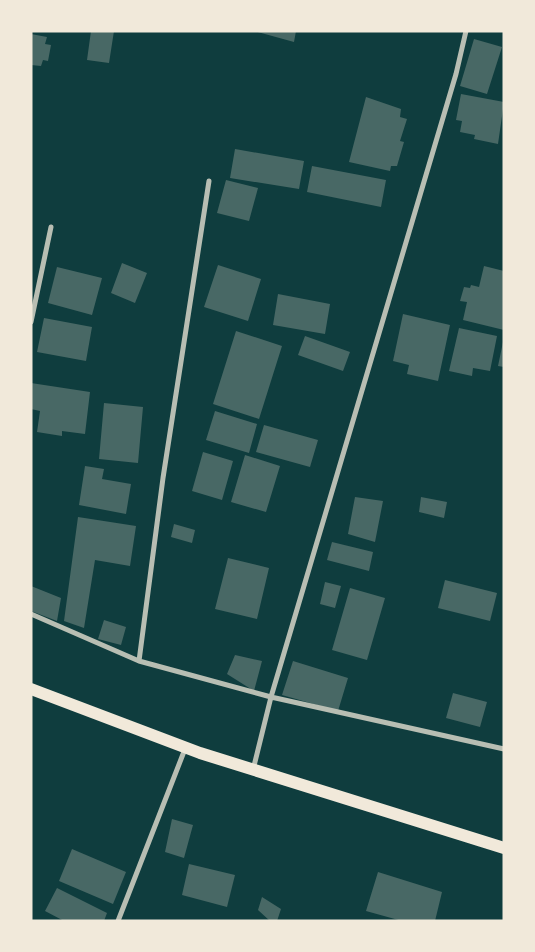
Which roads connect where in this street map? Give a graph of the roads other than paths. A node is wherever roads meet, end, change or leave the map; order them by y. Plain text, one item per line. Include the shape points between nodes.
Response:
1 (466, 31) edge
2 (209, 182) dead end
3 (51, 226) dead end
4 (31, 322) edge
5 (31, 614) edge
6 (139, 661) junction
7 (31, 689) edge
8 (271, 698) junction
9 (186, 748) junction
10 (504, 749) edge
11 (253, 770) junction
12 (504, 848) edge
13 (118, 921) edge

1 - 8 street
2 - 6 street via 163,478
3 - 4 street
5 - 6 street
6 - 8 street
7 - 9 main road
8 - 10 street
8 - 11 street
9 - 11 main road
9 - 13 street
11 - 12 main road

